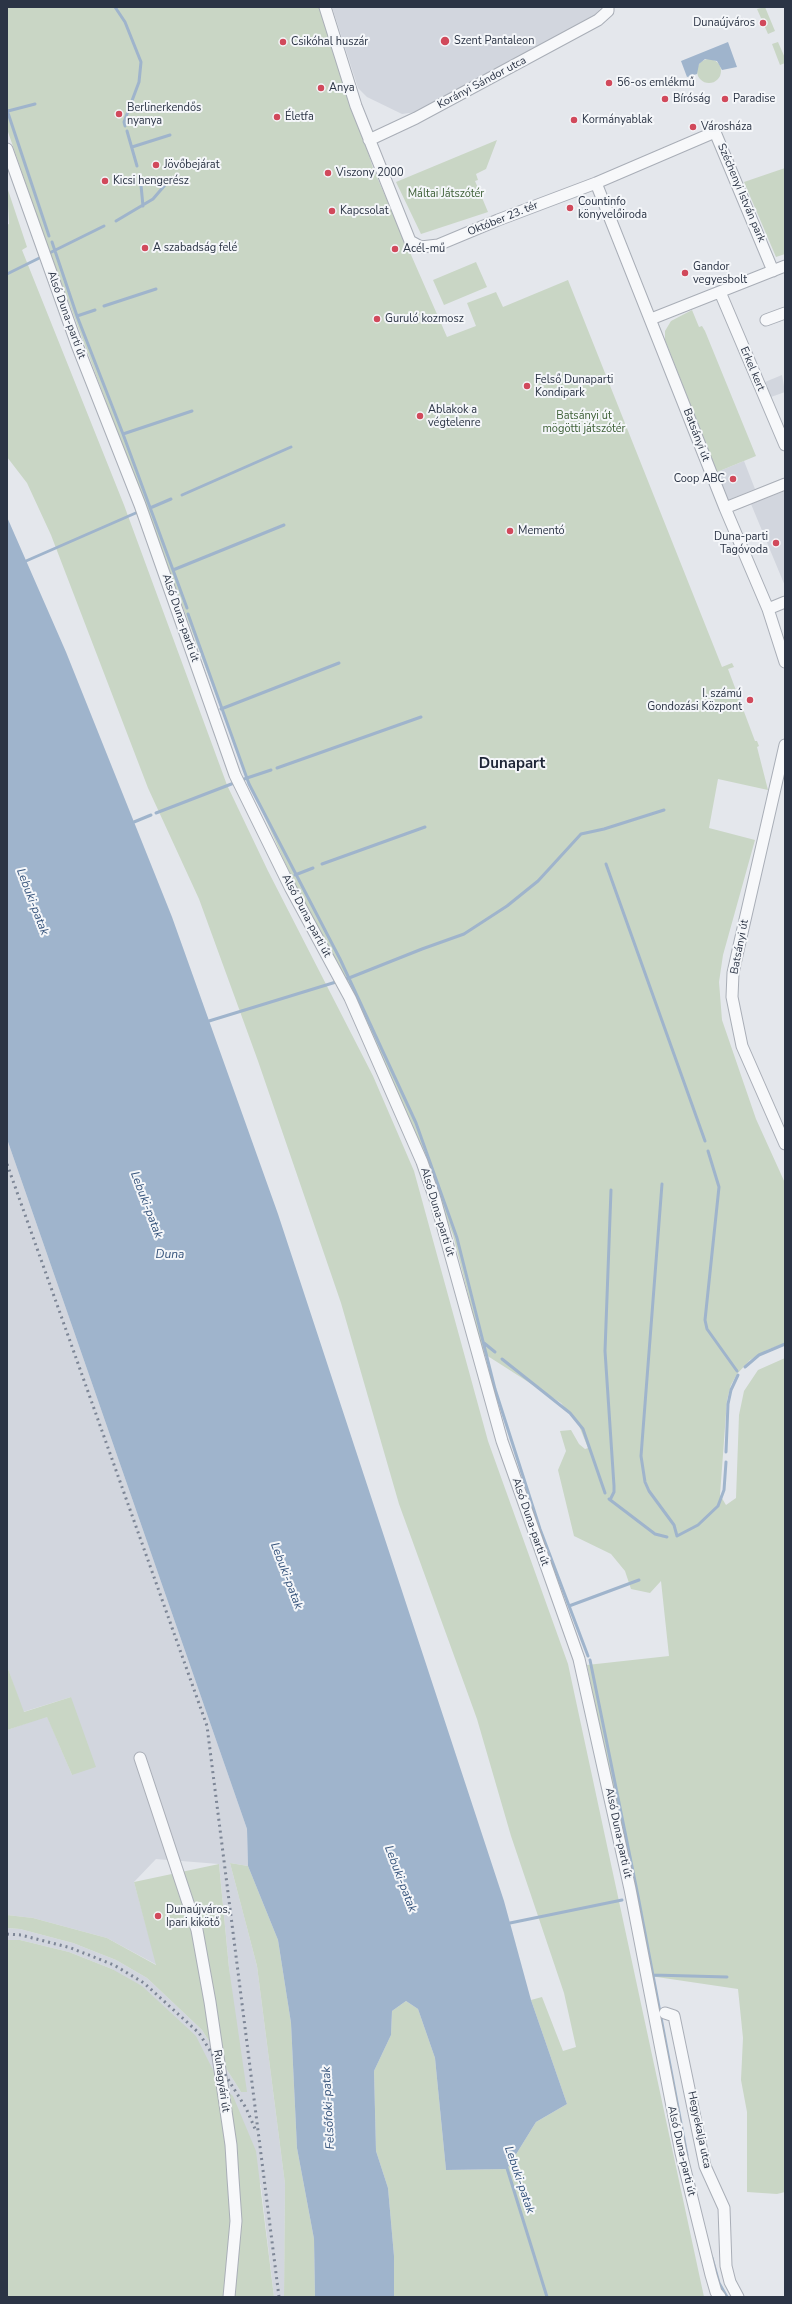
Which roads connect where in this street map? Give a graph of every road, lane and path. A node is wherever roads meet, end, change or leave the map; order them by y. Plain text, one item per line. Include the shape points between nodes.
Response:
1 (325, 7) edge
2 (608, 7) edge
3 (370, 140) junction
4 (7, 149) edge
5 (653, 158) joint
6 (596, 183) junction
7 (785, 266) edge
8 (773, 271) junction
9 (720, 292) junction
10 (785, 313) edge
11 (651, 320) junction
12 (766, 320) dead end
13 (785, 445) edge
14 (785, 484) edge
15 (725, 508) junction
16 (785, 602) edge
17 (768, 609) junction
18 (785, 662) edge
19 (785, 745) edge
20 (785, 1144) edge
21 (140, 1758) dead end
22 (665, 2013) dead end
23 (229, 2297) edge
24 (720, 2297) edge
25 (738, 2297) edge

1 - 3 street via 356,106
2 - 3 street, Korányi Sándor utca via 608,11 598,20 581,30
3 - 6 street, Október 23. tér via 410,241 421,247 438,245
4 - 24 street, Alsó Duna-parti út via 44,255 140,505 235,775 291,889 341,980 376,1055 435,1199 502,1441 579,1659 630,1890 681,2153 711,2275
5 - 6 street, Október 23. tér
5 - 8 street, Széchenyi István park via 715,132
6 - 11 street
7 - 8 street
8 - 9 street
9 - 11 street
9 - 13 street, Erkel kert
10 - 12 street
11 - 15 street, Batsányi út
14 - 15 street
15 - 17 street, Batsányi út
16 - 17 street
17 - 18 street, Batsányi út
19 - 20 street, Batsányi út via 739,946 732,997 742,1046
21 - 23 street, Ruhagyári út via 197,1930 210,2002 231,2145 236,2221
22 - 25 street, Hegyekalja utca via 674,2016 705,2166 724,2208 726,2266 730,2282

